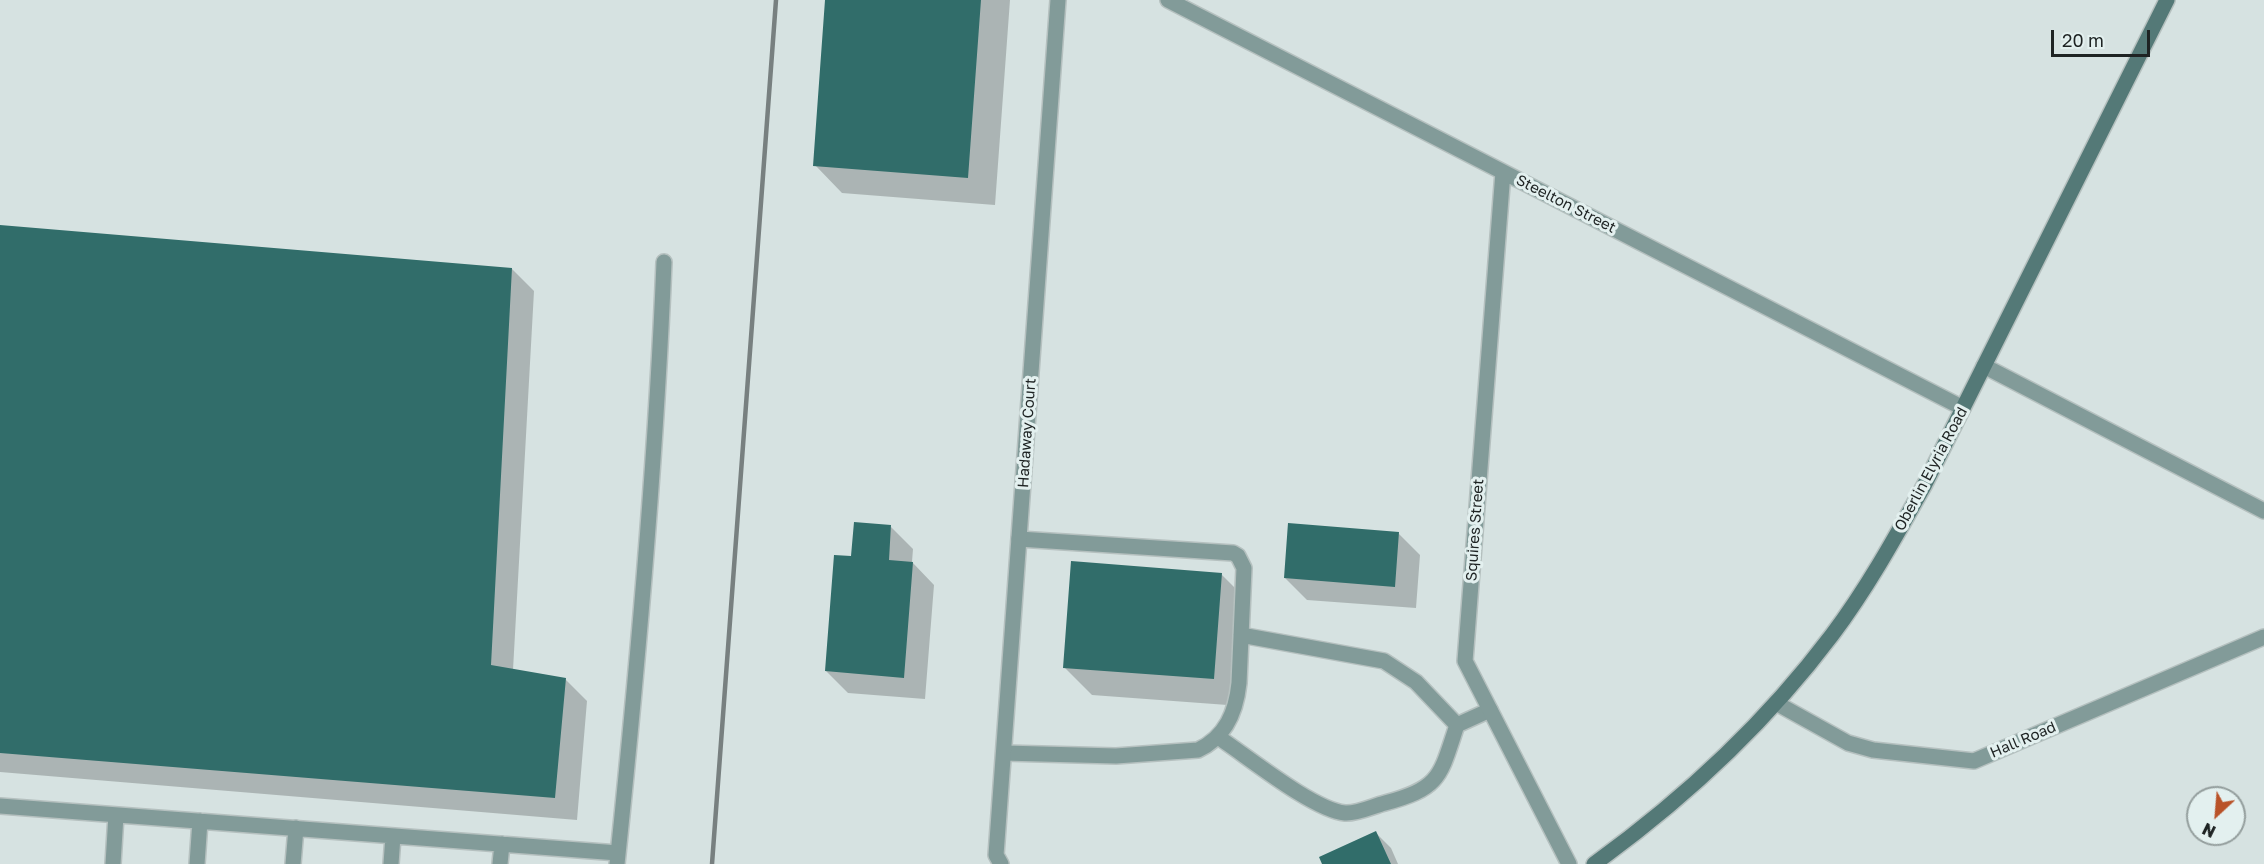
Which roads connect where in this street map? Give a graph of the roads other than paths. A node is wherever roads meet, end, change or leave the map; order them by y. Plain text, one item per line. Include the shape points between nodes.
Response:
1 (1058, 0) edge
2 (1168, 0) edge
3 (2166, 0) edge
4 (1503, 172) junction
5 (664, 262) dead end
6 (1984, 366) junction
7 (1963, 408) junction
8 (2264, 511) edge
9 (1019, 539) junction
10 (1241, 635) junction
11 (2264, 637) edge
12 (1776, 704) junction
13 (1490, 710) junction
14 (1457, 725) junction
15 (1218, 737) junction
16 (1004, 753) junction
17 (0, 806) edge
18 (116, 815) junction
19 (200, 821) junction
20 (296, 828) junction
21 (393, 836) junction
22 (501, 844) junction
23 (617, 858) edge
24 (113, 864) edge
25 (197, 864) edge
26 (293, 864) edge
27 (391, 864) edge
28 (500, 864) edge
29 (1001, 864) edge
30 (1569, 864) edge
31 (1594, 864) edge

1 - 9 street, Hadaway Court
2 - 4 street, Steelton Street
3 - 6 main road, Oberlin Elyria Road
4 - 7 street, Steelton Street
4 - 13 street, Squires Street via 1465,662
5 - 23 street via 658,407
6 - 7 main road, Oberlin Elyria Road
6 - 8 street
7 - 12 main road, Oberlin Elyria Road via 1882,562 1832,635
9 - 10 street via 1233,553 1244,568
9 - 16 street, Hadaway Court
10 - 14 street via 1383,661 1416,682
10 - 15 street via 1237,701
11 - 12 street, Hall Road via 1974,761 1873,750 1848,743
12 - 31 main road, Oberlin Elyria Road via 1714,767
13 - 14 street
13 - 30 street, Squires Street
14 - 15 street via 1436,781 1407,797 1347,813 1317,803
15 - 16 street via 1198,750 1186,751 1116,756
16 - 29 street, Hadaway Court via 996,855
17 - 18 street
18 - 19 street
18 - 24 street
19 - 20 street
19 - 25 street
20 - 21 street
20 - 26 street
21 - 22 street
21 - 27 street
22 - 23 street
22 - 28 street

